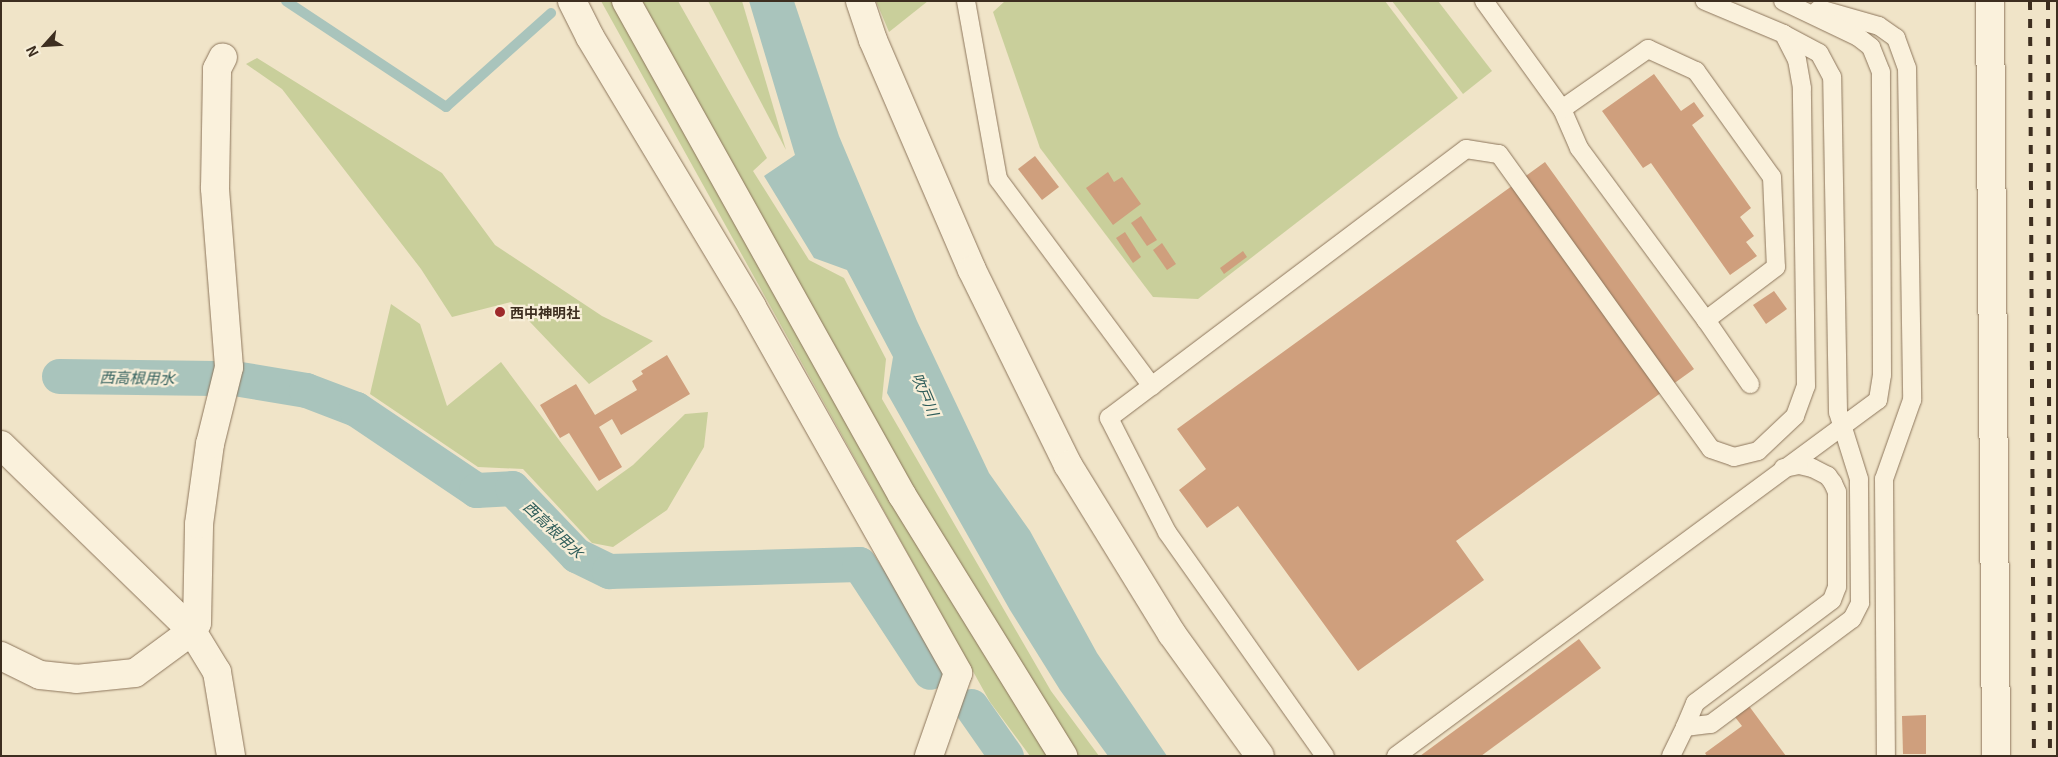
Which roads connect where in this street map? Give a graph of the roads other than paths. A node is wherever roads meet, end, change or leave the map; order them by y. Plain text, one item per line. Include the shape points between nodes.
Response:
1 (572, 1) edge
2 (626, 1) edge
3 (860, 1) edge
4 (966, 1) edge
5 (1484, 1) edge
6 (1705, 1) edge
7 (1784, 1) edge
8 (1792, 1) edge
9 (1990, 1) edge
10 (1784, 34) junction
11 (222, 57) dead end
12 (1562, 109) junction
13 (1706, 320) junction
14 (1750, 384) dead end
15 (1152, 386) junction
16 (1842, 425) junction
17 (1, 445) edge
18 (1783, 468) junction
19 (192, 631) junction
20 (1, 656) edge
21 (1685, 727) junction
22 (231, 756) edge
23 (929, 756) edge
24 (1063, 756) edge
25 (1260, 756) edge
26 (1325, 756) edge
27 (1396, 756) edge
28 (1671, 756) edge
29 (1886, 756) edge
30 (1996, 756) edge

1 - 23 street via 590,37 752,307 958,673
2 - 24 street via 902,495
3 - 25 street via 873,40 972,270 1068,465 1172,634
4 - 15 lane via 998,179
5 - 12 lane
6 - 10 lane
7 - 16 lane via 1858,37 1871,48 1881,72 1882,374 1878,400
8 - 29 lane via 1880,26 1896,38 1908,68 1912,400 1884,479
9 - 30 street
10 - 15 lane via 1798,60 1802,88 1806,386 1795,416 1758,452 1734,457 1711,449 1499,154 1466,149
10 - 16 lane via 1819,53 1832,77 1838,412
11 - 19 street via 218,69 215,188 229,367 210,444 199,524 197,622
12 - 13 lane via 1579,148
12 - 13 lane via 1648,49 1696,71 1772,178 1776,267
13 - 14 lane
15 - 26 lane via 1109,418 1167,532
16 - 18 lane
16 - 21 lane via 1859,479 1860,603 1852,619 1711,724
17 - 19 street
18 - 21 lane via 1799,465 1812,468 1828,476 1833,483 1837,492 1838,587 1832,600 1695,703
18 - 27 lane
19 - 20 street via 135,673 76,679 40,674
19 - 22 street via 217,672
21 - 28 lane

